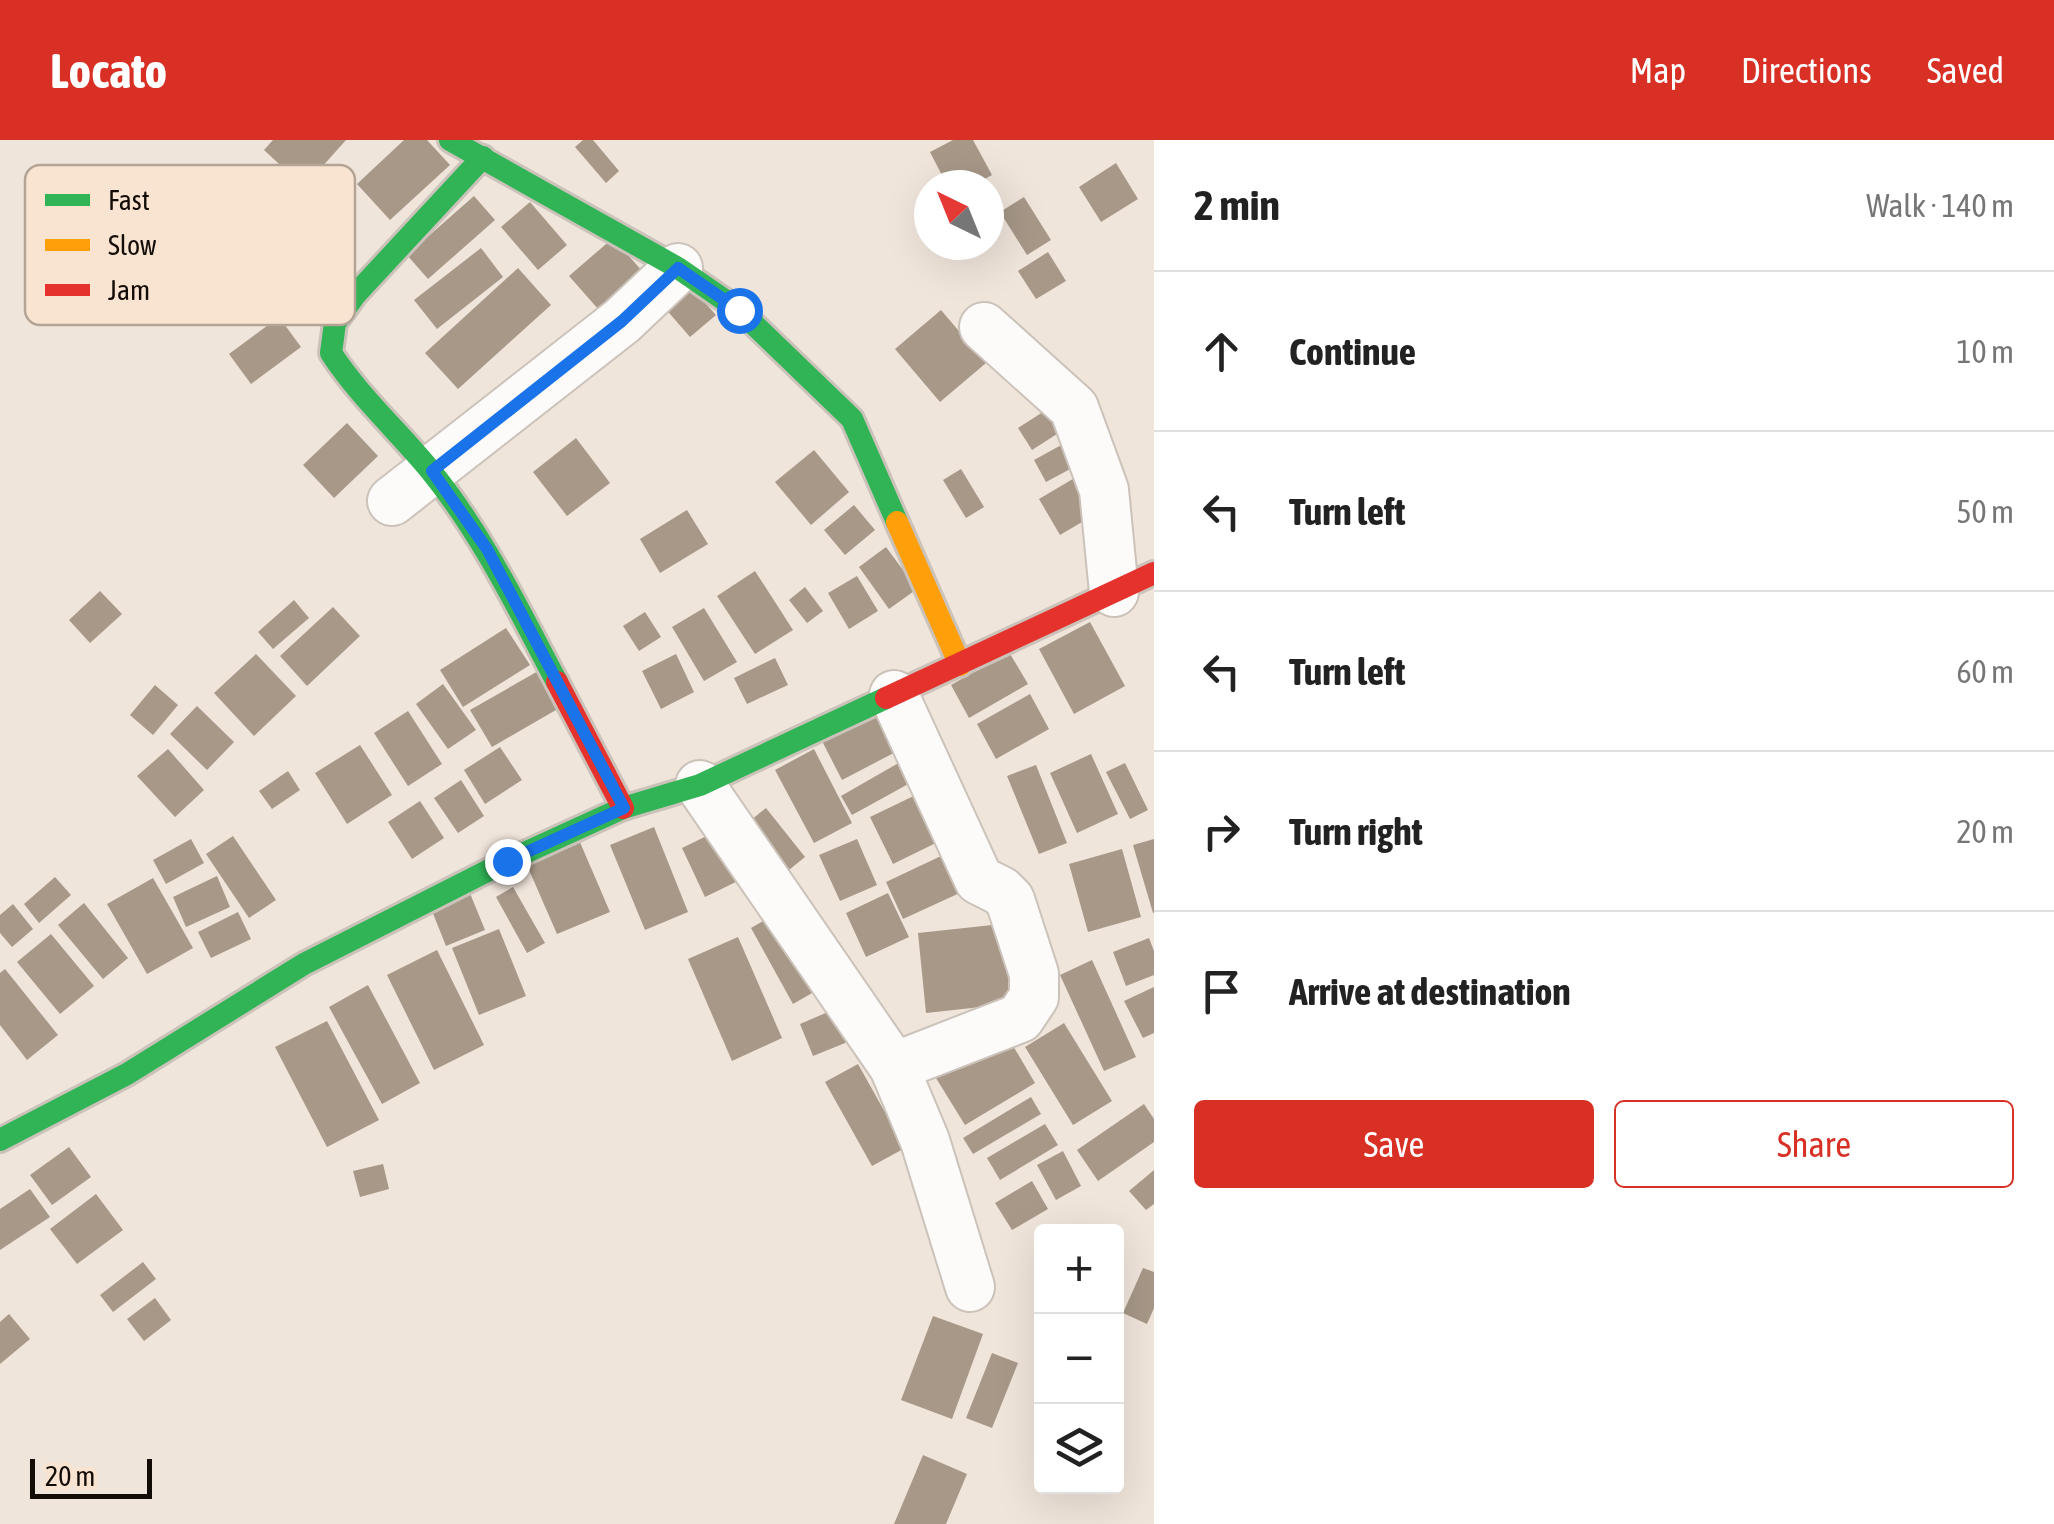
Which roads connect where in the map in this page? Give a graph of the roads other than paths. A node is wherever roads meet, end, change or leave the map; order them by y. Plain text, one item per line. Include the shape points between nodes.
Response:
1 (450, 140) edge
2 (483, 157) junction
3 (678, 268) junction
4 (355, 294) edge
5 (336, 325) edge
6 (984, 327) dead end
7 (432, 471) junction
8 (392, 500) dead end
9 (1134, 582) edge
10 (960, 665) junction
11 (894, 696) junction
12 (700, 785) junction
13 (624, 808) junction
14 (894, 1067) junction
15 (0, 1140) edge
16 (970, 1287) dead end

1 - 2 street
2 - 3 street
2 - 4 street
3 - 7 street via 622,321
3 - 10 street via 739,310 852,419
5 - 7 street via 331,353 344,373
6 - 9 street via 1065,398 1080,420
7 - 8 street
7 - 13 street via 487,549
9 - 10 street
10 - 11 street
11 - 12 street
11 - 14 street via 979,880 1010,900 1034,974 1034,997 1020,1018
12 - 13 street
12 - 14 street
13 - 15 street via 304,964 127,1074
14 - 16 street via 926,1141

